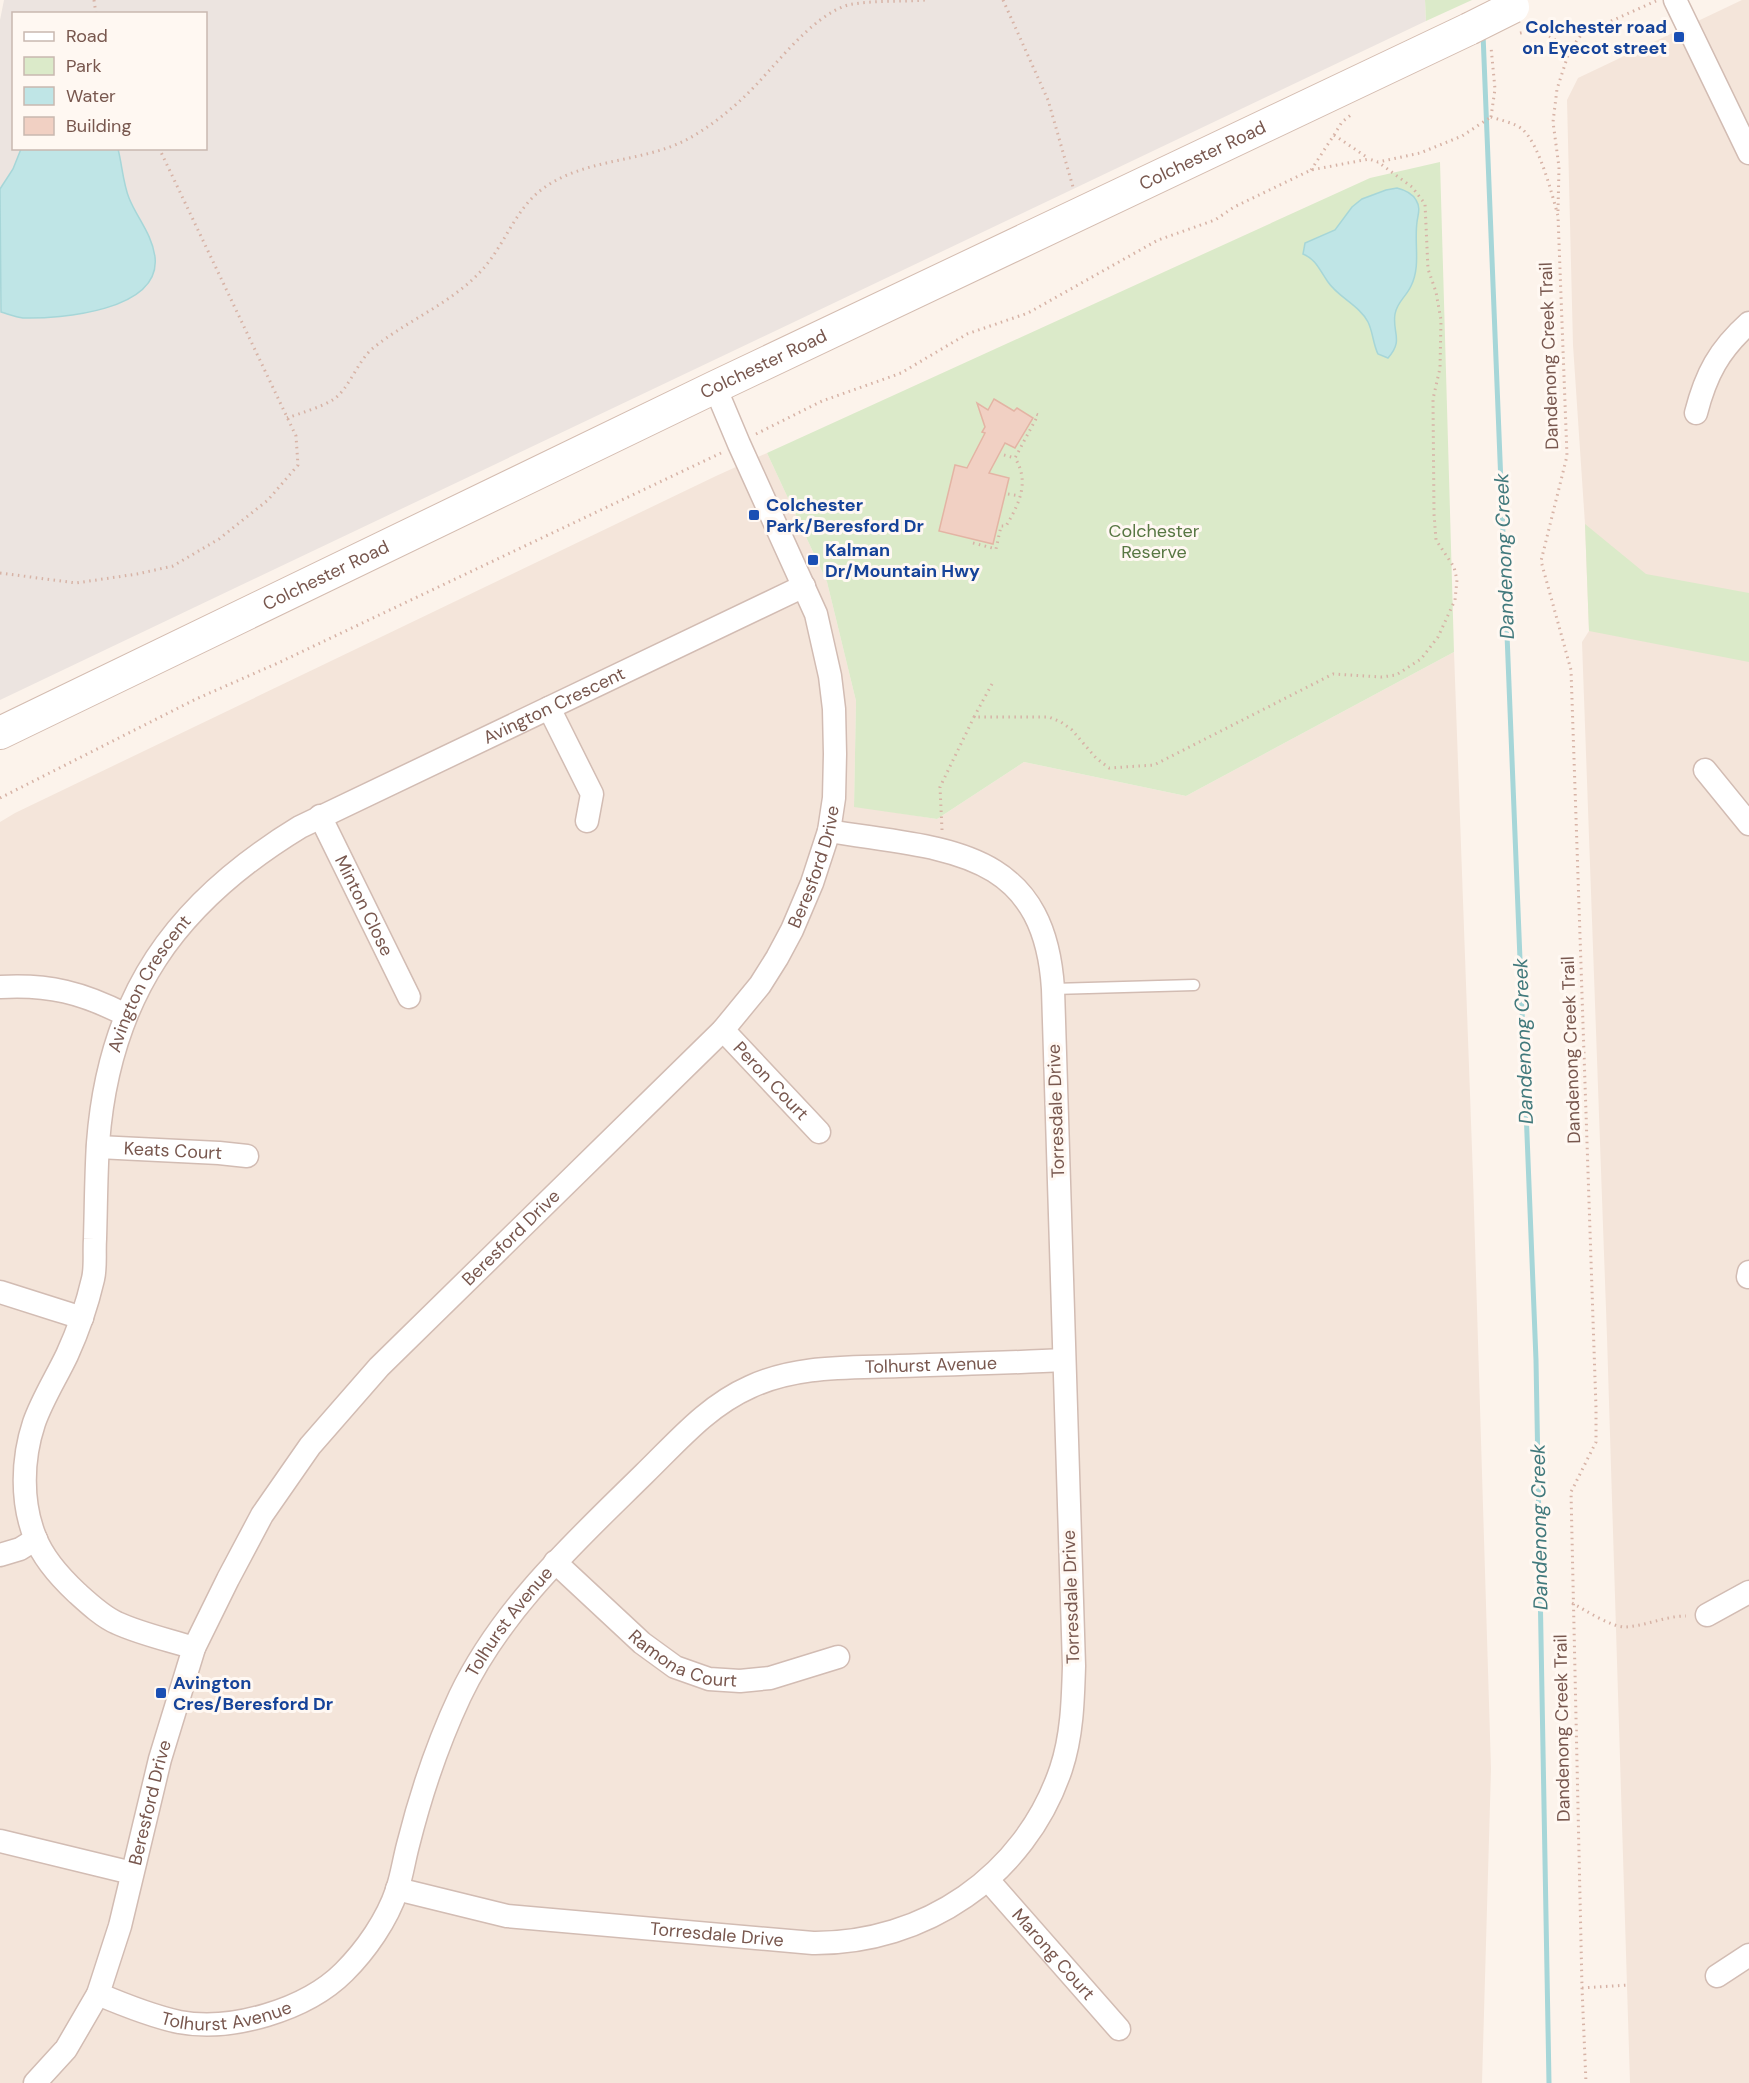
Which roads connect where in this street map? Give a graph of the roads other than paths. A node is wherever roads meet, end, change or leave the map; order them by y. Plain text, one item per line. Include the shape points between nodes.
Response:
1 (1664, 1) edge
2 (1518, 14) edge
3 (1748, 150) edge
4 (1749, 323) edge
5 (715, 387) junction
6 (1696, 413) dead end
7 (804, 586) junction
8 (549, 708) junction
9 (0, 734) edge
10 (1705, 770) dead end
11 (320, 816) junction
12 (587, 822) dead end
13 (1749, 824) edge
14 (829, 831) junction
15 (1194, 985) dead end
16 (0, 987) edge
17 (1053, 988) junction
18 (409, 997) dead end
19 (126, 1015) junction
20 (723, 1030) junction
21 (819, 1132) dead end
22 (98, 1147) junction
23 (246, 1156) dead end
24 (0, 1292) edge
25 (82, 1318) junction
26 (1064, 1360) junction
27 (36, 1539) junction
28 (0, 1555) edge
29 (555, 1562) junction
30 (1749, 1592) edge
31 (1707, 1615) road end
32 (194, 1648) junction
33 (838, 1657) dead end
34 (0, 1841) edge
35 (132, 1873) junction
36 (988, 1880) junction
37 (397, 1889) junction
38 (1749, 1955) edge
39 (1717, 1976) dead end
40 (98, 1994) junction
41 (1119, 2029) dead end
42 (35, 2083) edge

1 - 3 street
2 - 5 main road, Colchester Road, bridge via 1480,38
4 - 6 street via 1716,359
5 - 7 street, Beresford Drive
5 - 9 main road, Colchester Road
7 - 8 street, Avington Crescent
7 - 14 street, Beresford Drive via 816,614 834,709 834,798
8 - 11 street, Avington Crescent
8 - 12 street via 592,794
10 - 13 street
11 - 18 street, Minton Close
11 - 19 street, Avington Crescent via 280,839 211,893 163,948
14 - 17 street, Torresdale Drive via 967,856 992,868 1010,882 1037,916 1048,949
14 - 20 street, Beresford Drive via 792,930 760,985
15 - 17 lane
16 - 19 street via 65,990
17 - 26 street, Torresdale Drive
19 - 22 street, Avington Crescent via 111,1058
20 - 21 street, Peron Court
20 - 32 street, Beresford Drive via 379,1367 344,1406 310,1446 262,1515
22 - 23 street, Keats Court
22 - 25 street, Avington Crescent via 94,1276
24 - 25 street
25 - 27 street, Avington Crescent via 34,1422 26,1450 27,1511
26 - 29 street, Tolhurst Avenue via 801,1371 751,1387 695,1423
26 - 36 street, Torresdale Drive via 1074,1666 1070,1730 1062,1767 1048,1801 1014,1853
27 - 28 street via 21,1549
27 - 32 street, Avington Crescent via 60,1577 115,1622
29 - 33 street, Ramona Court via 642,1642 675,1667 700,1676 740,1682 770,1678
29 - 37 street, Tolhurst Avenue via 498,1632 461,1693 430,1765
30 - 31 street
32 - 35 street, Beresford Drive via 160,1759
34 - 35 street
35 - 40 street, Beresford Drive
36 - 37 street, Torresdale Drive via 933,1917 893,1932 835,1943 507,1916
36 - 41 street, Marong Court
37 - 40 street, Tolhurst Avenue via 382,1923 342,1974 292,2006 223,2024 181,2023
38 - 39 street
40 - 42 street, Beresford Drive via 66,2049

